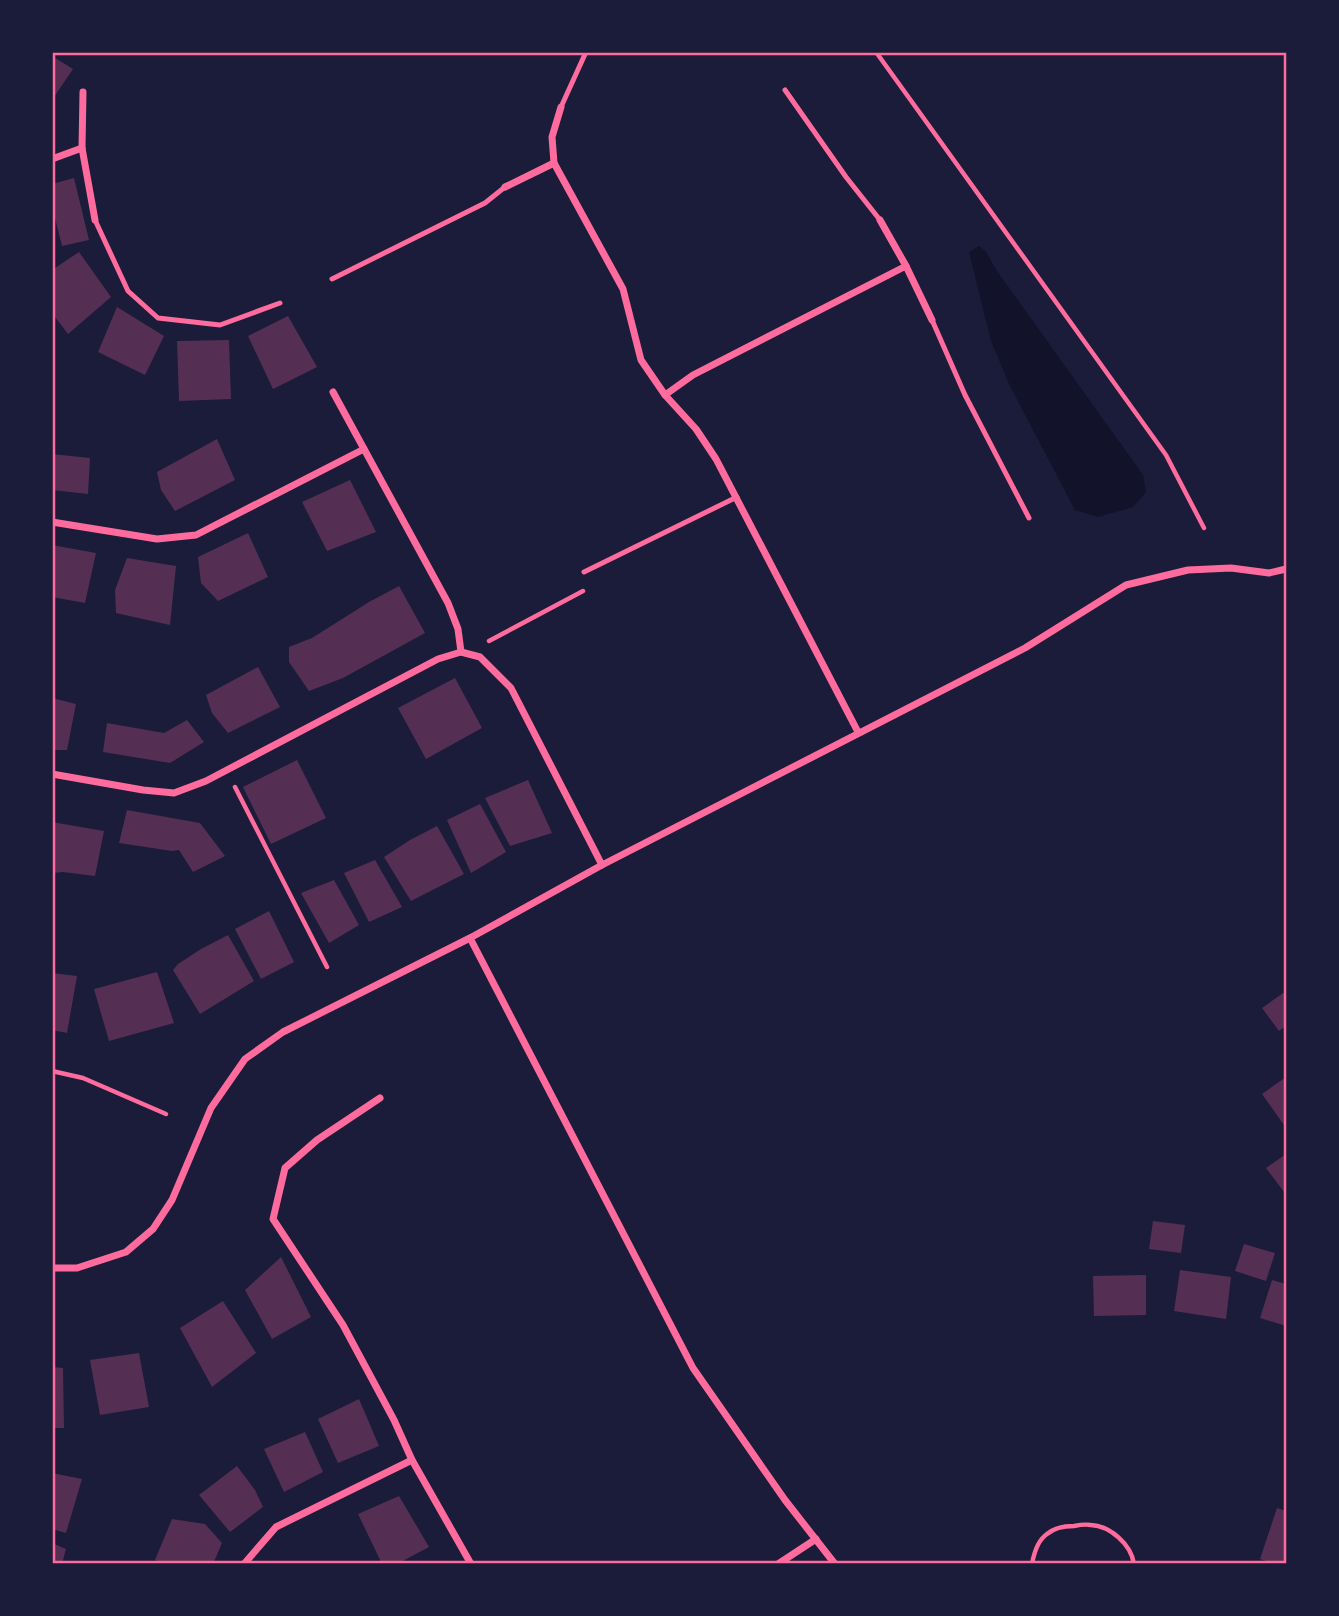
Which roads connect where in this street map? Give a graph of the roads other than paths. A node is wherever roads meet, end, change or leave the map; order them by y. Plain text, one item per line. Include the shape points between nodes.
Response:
1 (586, 52) edge
2 (785, 90) dead end
3 (83, 92) dead end
4 (561, 107) joint
5 (82, 148) junction
6 (52, 159) edge
7 (554, 163) junction
8 (505, 187) joint
9 (95, 219) joint
10 (880, 219) joint
11 (906, 266) junction
12 (332, 279) dead end
13 (280, 303) dead end
14 (932, 320) joint
15 (333, 392) dead end
16 (665, 395) junction
17 (363, 449) junction
18 (737, 496) junction
19 (1029, 518) dead end
20 (52, 522) edge
21 (1286, 569) edge
22 (584, 572) dead end
23 (461, 652) junction
24 (858, 732) junction
25 (52, 774) edge
26 (602, 865) junction
27 (470, 938) junction
28 (380, 1098) dead end
29 (52, 1268) edge
30 (412, 1460) junction
31 (816, 1539) junction
32 (244, 1563) edge
33 (471, 1563) edge
34 (778, 1563) edge
35 (835, 1563) edge

1 - 4 lane
2 - 10 lane
3 - 5 street
4 - 7 street via 552,137
5 - 6 street
5 - 9 street
7 - 8 street
7 - 16 street via 623,289 641,360
8 - 12 lane via 485,203
9 - 13 lane via 128,291 158,318 220,325
10 - 11 street
11 - 14 street
11 - 16 street via 693,375
14 - 19 lane
15 - 17 street
16 - 18 street via 696,429
17 - 20 street via 196,535 157,539
17 - 23 street via 448,603
18 - 22 lane
18 - 24 street
21 - 24 street via 1269,573 1231,568 1188,570 1126,585 1025,648
23 - 25 street via 438,659 174,793
23 - 26 street via 480,657 511,688
24 - 26 street
26 - 27 street
27 - 29 street via 283,1032 246,1059 211,1108 172,1200 153,1229 126,1252 77,1268
27 - 31 street via 693,1368
28 - 30 street via 317,1140 285,1168 273,1219 343,1325
30 - 32 street via 276,1527
30 - 33 street
31 - 34 street
31 - 35 street

